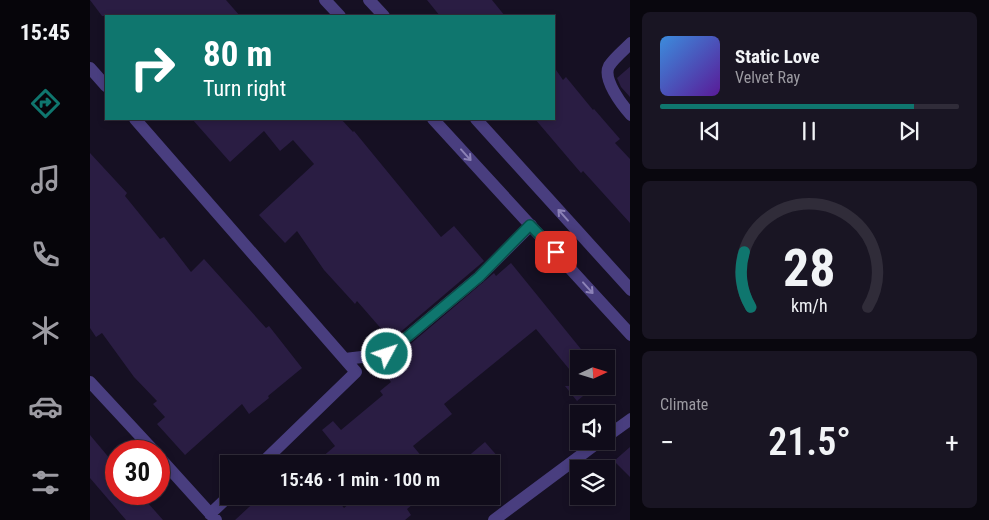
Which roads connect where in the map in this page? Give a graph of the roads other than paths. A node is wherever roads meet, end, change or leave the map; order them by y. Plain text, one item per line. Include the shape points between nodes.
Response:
1 (325, 0) edge
2 (369, 0) edge
3 (339, 15) edge
4 (383, 15) edge
5 (630, 43) edge
6 (90, 68) edge
7 (105, 85) edge
8 (630, 114) edge
9 (136, 120) edge
10 (434, 120) edge
11 (477, 120) edge
12 (530, 225) junction
13 (630, 290) edge
14 (630, 335) edge
15 (345, 359) junction
16 (90, 382) edge
17 (630, 419) edge
18 (615, 430) edge
19 (144, 440) edge
20 (588, 450) edge
21 (270, 455) edge
22 (170, 469) edge
23 (222, 505) edge
24 (213, 517) edge
25 (494, 520) edge

1 - 3 street
2 - 4 street
5 - 8 street via 608,68 608,78
6 - 7 street
9 - 15 street
10 -> 12 street
13 -> 11 street
12 -> 14 street
12 - 15 street via 479,277 387,354
15 - 21 street via 356,372
16 - 19 street
17 - 18 street
20 - 25 street
22 - 24 street
23 - 24 street

